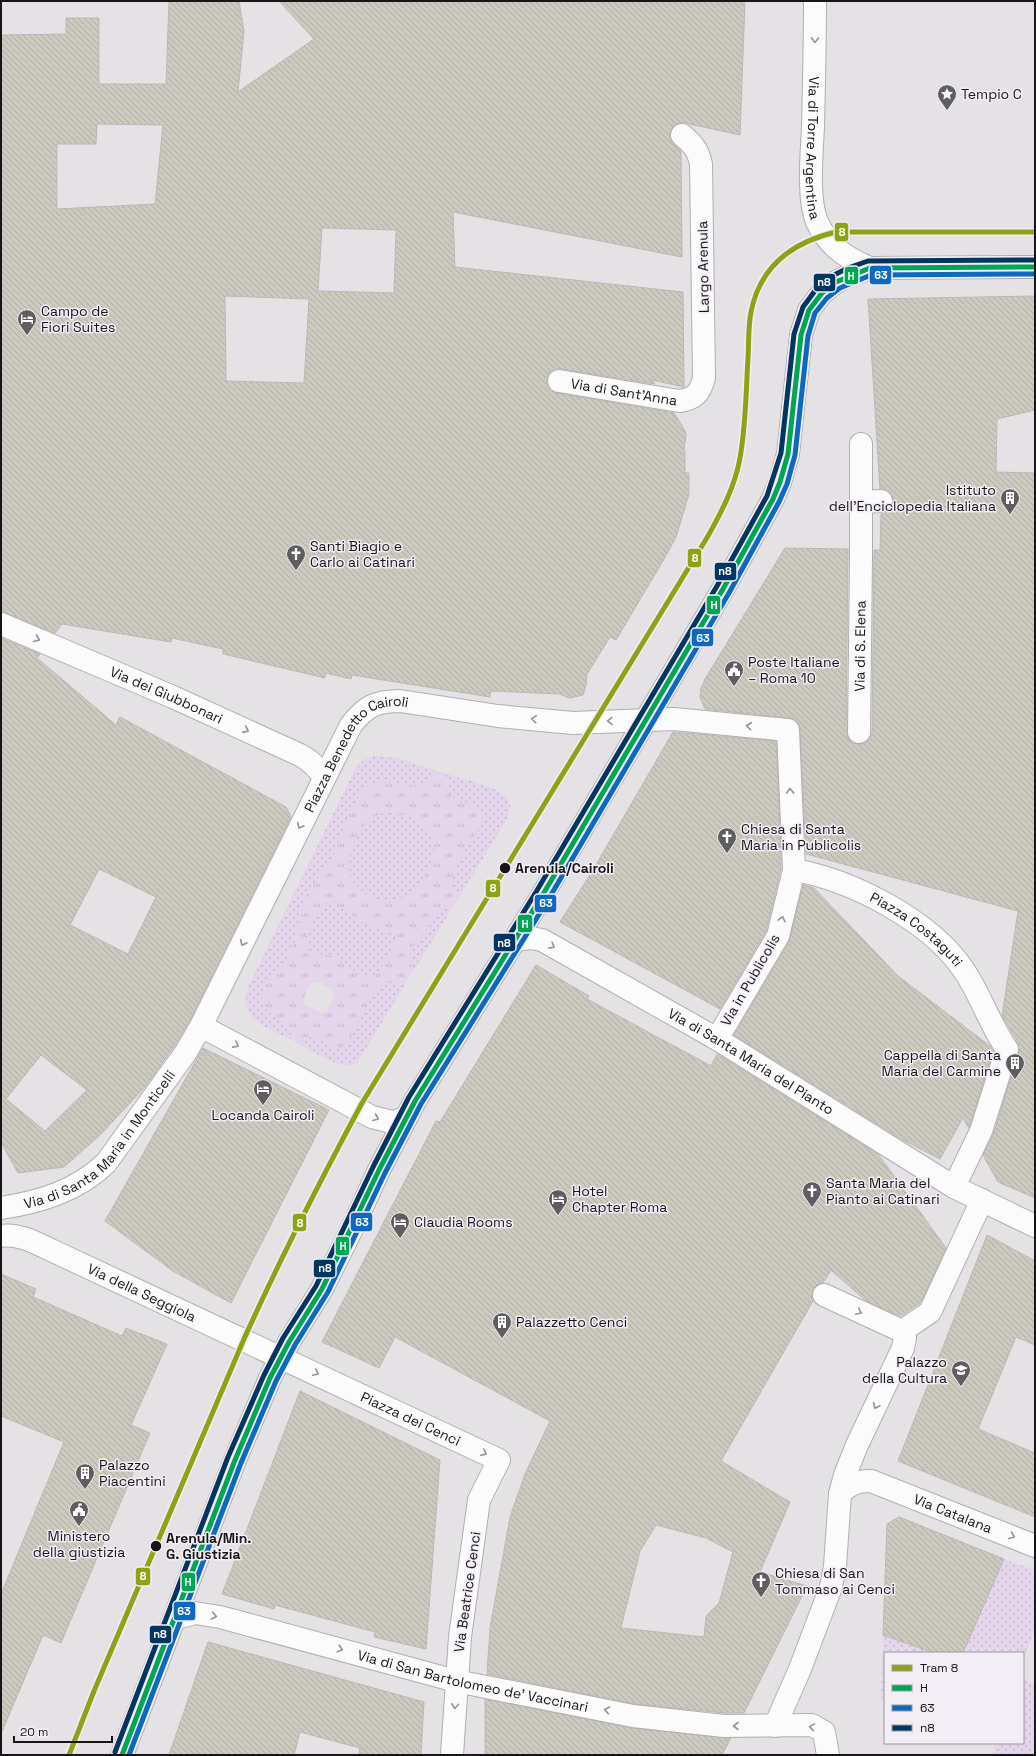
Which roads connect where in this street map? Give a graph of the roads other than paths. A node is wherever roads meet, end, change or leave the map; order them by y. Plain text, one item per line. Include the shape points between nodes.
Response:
1 (815, 1) edge
2 (682, 135) dead end
3 (1035, 267) edge
4 (870, 268) junction
5 (559, 381) dead end
6 (690, 400) joint
7 (861, 444) dead end
8 (1, 624) edge
9 (648, 719) junction
10 (788, 730) joint
11 (859, 732) dead end
12 (324, 778) junction
13 (794, 870) junction
14 (515, 940) junction
15 (202, 1026) junction
16 (716, 1039) junction
17 (186, 1052) joint
18 (406, 1118) junction
19 (954, 1187) junction
20 (982, 1200) junction
21 (1, 1208) edge
22 (1035, 1226) edge
23 (1, 1236) edge
24 (824, 1295) dead end
25 (902, 1332) junction
26 (281, 1356) junction
27 (857, 1445) junction
28 (871, 1481) junction
29 (840, 1494) junction
30 (480, 1500) joint
31 (1035, 1546) edge
32 (176, 1618) junction
33 (456, 1681) junction
34 (775, 1726) junction
35 (122, 1755) edge
36 (452, 1755) edge
37 (828, 1755) edge

1 -> 4 street, Via di Torre Argentina via 812,180 814,212 823,234 836,248 847,258
2 - 6 street, Largo Arenula via 699,152 702,176 704,378 702,387
3 - 4 street
4 - 9 street via 850,275 822,293 806,318 801,335 788,454 780,482 762,521
5 - 6 street, Via di Sant'Anna via 664,399
7 - 11 street, Via di S. Elena via 871,501 861,559
8 -> 12 street, Via dei Giubbonari via 173,697 300,755 311,761
10 -> 9 street, Piazza Benedetto Cairoli via 674,719
9 -> 12 street, Piazza Benedetto Cairoli via 573,722 498,716 387,701 366,708 358,716
9 - 14 street
13 -> 10 street, Via in Publicolis
12 -> 15 street, Piazza Benedetto Cairoli
16 -> 13 street, Via in Publicolis via 778,936
13 - 19 street, Piazza Costaguti via 816,874 878,900 938,940 965,972 1007,1049 981,1131
14 -> 16 street, Via di Santa Maria del Pianto via 542,940
14 - 18 street
15 - 17 street, Piazza Benedetto Cairoli
15 -> 18 street via 372,1117 392,1122
16 - 19 street, Via di Santa Maria del Pianto
17 - 21 street, Via di Santa Maria in Monticelli via 106,1163 94,1174 57,1195
18 - 26 street via 322,1289
19 - 20 street, Via di Santa Maria del Pianto
20 - 22 street, Via di Santa Maria del Pianto
20 - 25 street via 930,1312
23 - 26 street, Via della Seggiola via 15,1236 28,1240
24 -> 25 street
25 -> 27 street via 905,1338 903,1348
26 -> 30 street, Piazza dei Cenci via 499,1460
26 - 32 street via 235,1460
27 - 28 street via 860,1466
27 - 29 street
28 - 29 street via 852,1484
28 -> 31 street, Via Catalana
29 - 34 street via 831,1587
30 - 33 street, Via Beatrice Cenci
32 -> 33 street, Via di San Bartolomeo de' Vaccinari via 195,1613 220,1617
32 - 35 street
34 -> 33 street, Via di San Bartolomeo de' Vaccinari via 724,1726 661,1720
33 -> 36 street, Via Beatrice Cenci
37 -> 34 street, Via di San Bartolomeo de' Vaccinari via 824,1732 818,1728 812,1725

